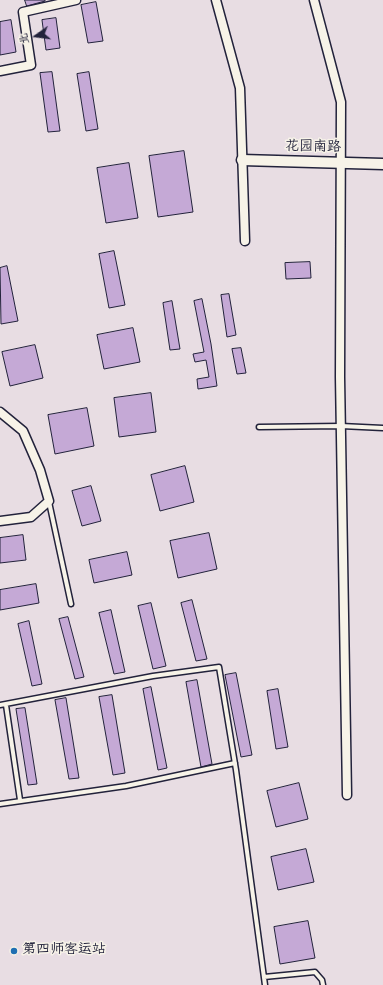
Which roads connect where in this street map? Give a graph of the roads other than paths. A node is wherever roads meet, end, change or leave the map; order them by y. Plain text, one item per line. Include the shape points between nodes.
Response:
1 (76, 0) edge
2 (216, 0) edge
3 (314, 0) edge
4 (0, 71) edge
5 (242, 160) junction
6 (340, 163) junction
7 (383, 164) edge
8 (245, 241) dead end
9 (0, 412) edge
10 (341, 426) junction
11 (259, 427) dead end
12 (383, 428) edge
13 (49, 501) junction
14 (0, 521) edge
15 (71, 604) dead end
16 (6, 704) junction
17 (0, 705) edge
18 (235, 764) junction
19 (347, 795) dead end
20 (20, 800) junction
21 (0, 804) edge
22 (264, 977) junction
23 (265, 985) edge
24 (323, 985) edge

1 - 4 street via 23,12 31,65
2 - 5 street via 240,88
3 - 6 street via 341,102
5 - 6 street, 花园南路
5 - 8 street
6 - 7 street, 花园南路
6 - 10 street
9 - 13 street via 23,431 40,470
10 - 11 lane
10 - 12 lane
10 - 19 street
13 - 14 street via 31,517
13 - 15 lane
16 - 17 lane
16 - 18 lane via 153,676 219,667
16 - 20 lane
18 - 20 lane via 126,786
18 - 22 lane
20 - 21 lane
22 - 23 lane
22 - 24 lane via 315,972

